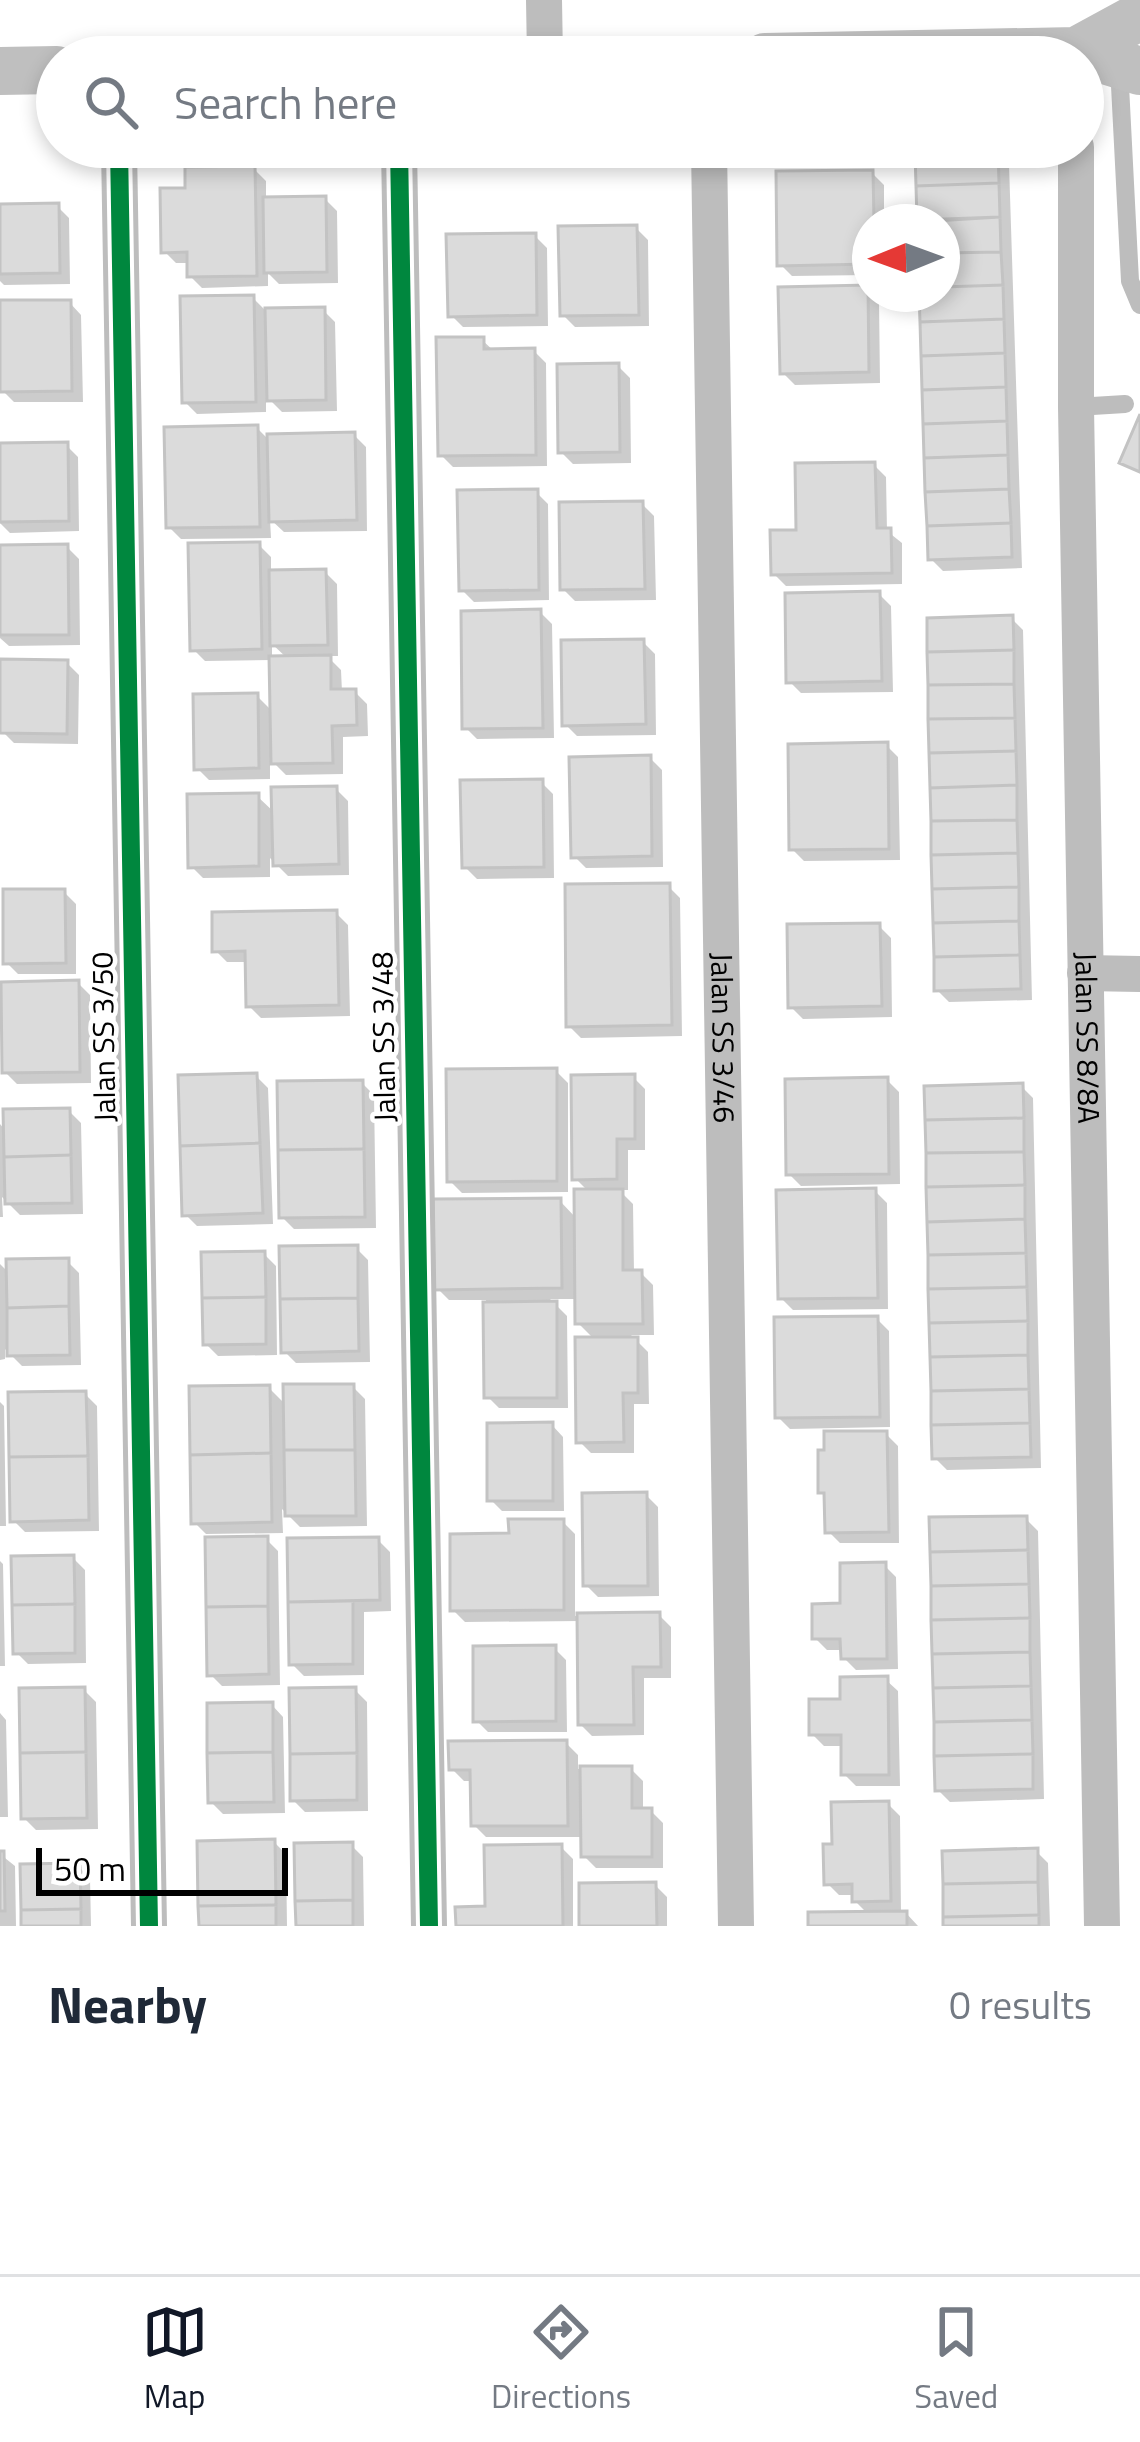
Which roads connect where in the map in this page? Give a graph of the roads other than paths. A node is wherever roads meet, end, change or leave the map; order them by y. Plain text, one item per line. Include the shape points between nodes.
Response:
1 (544, 0) edge
2 (1140, 19) edge
3 (544, 36) edge
4 (1104, 60) edge
5 (1104, 64) edge
6 (36, 70) edge
7 (0, 71) edge
8 (1133, 155) edge
9 (119, 168) edge
10 (399, 168) edge
11 (709, 168) edge
12 (1076, 168) edge
13 (1140, 305) edge
14 (1125, 404) dead end
15 (1076, 407) junction
16 (1084, 973) junction
17 (1140, 974) edge
18 (149, 1926) edge
19 (429, 1926) edge
20 (736, 1926) edge
21 (1102, 1926) edge

1 - 3 street
2 - 4 street
5 - 8 lane
6 - 7 street
8 - 13 lane via 1130,280
9 - 18 street, Jalan SS 3/50
10 - 19 street, Jalan SS 3/48
11 - 20 street, Jalan SS 3/46
12 - 15 street, Jalan SS 8/8A
14 - 15 lane
15 - 16 street, Jalan SS 8/8A
16 - 17 street
16 - 21 street, Jalan SS 8/8A

